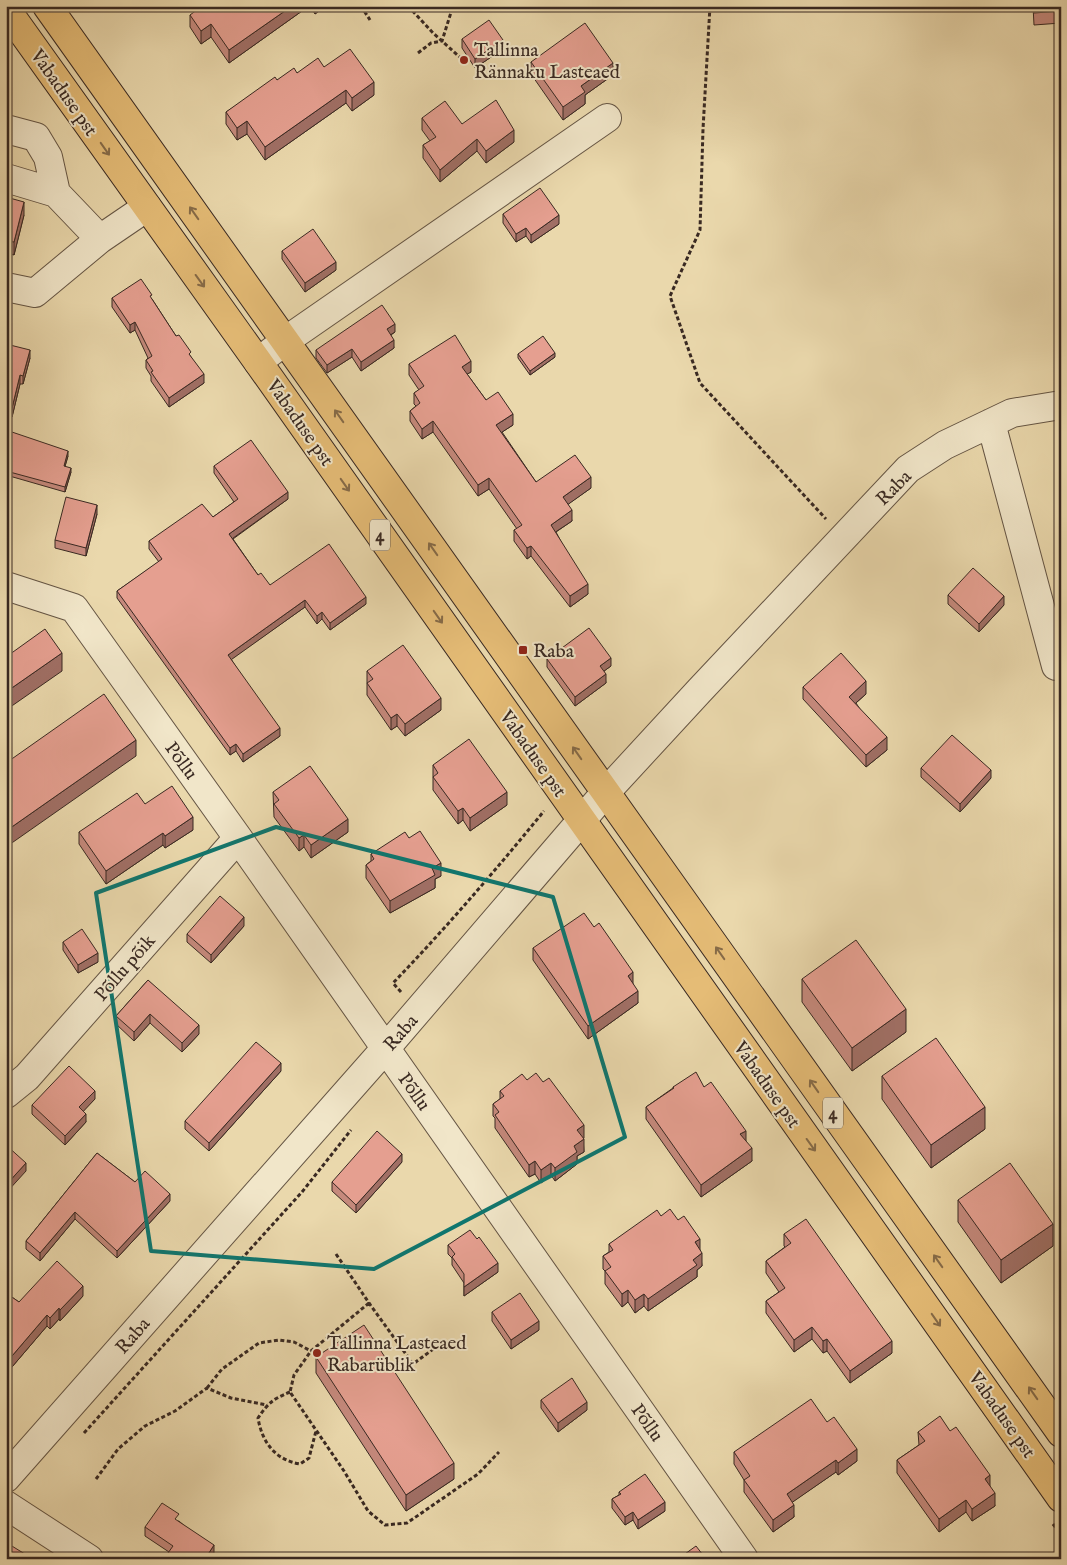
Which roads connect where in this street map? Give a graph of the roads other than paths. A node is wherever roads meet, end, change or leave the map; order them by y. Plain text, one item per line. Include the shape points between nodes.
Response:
1 (46, 6) edge
2 (6, 9) edge
3 (608, 118) dead end
4 (6, 129) edge
5 (6, 178) edge
6 (56, 193) junction
7 (147, 207) junction
8 (100, 239) junction
9 (6, 287) edge
10 (285, 341) junction
11 (258, 362) junction
12 (1061, 405) edge
13 (991, 423) junction
14 (6, 586) edge
15 (1056, 666) dead end
16 (606, 793) junction
17 (582, 821) junction
18 (238, 838) junction
19 (386, 1049) junction
20 (6, 1094) edge
21 (1061, 1433) edge
22 (6, 1478) edge
23 (1061, 1498) edge
24 (6, 1505) edge
25 (89, 1559) edge
26 (744, 1559) edge

10 -> 1 highway, Vabaduse pst / 4
2 -> 7 highway, Vabaduse pst / 4
3 - 10 street
4 - 6 street via 36,137 48,157
5 - 6 street
6 - 8 street
7 - 8 street
7 -> 11 highway, Vabaduse pst / 4
8 - 9 street via 35,293
10 - 11 street
16 -> 10 highway, Vabaduse pst / 4
11 -> 17 highway, Vabaduse pst / 4
12 - 13 street, Raba via 1012,414
13 - 15 street
13 - 16 street, Raba via 944,445 908,469
14 - 18 street, Põllu via 74,608
16 - 17 street, Raba
21 -> 16 highway, Vabaduse pst / 4
17 - 19 street, Raba
17 -> 23 highway, Vabaduse pst / 4
18 - 19 street, Põllu
18 - 20 street, Põllu põik via 27,1077
19 - 22 street, Raba
19 - 26 street, Põllu
24 - 25 street

